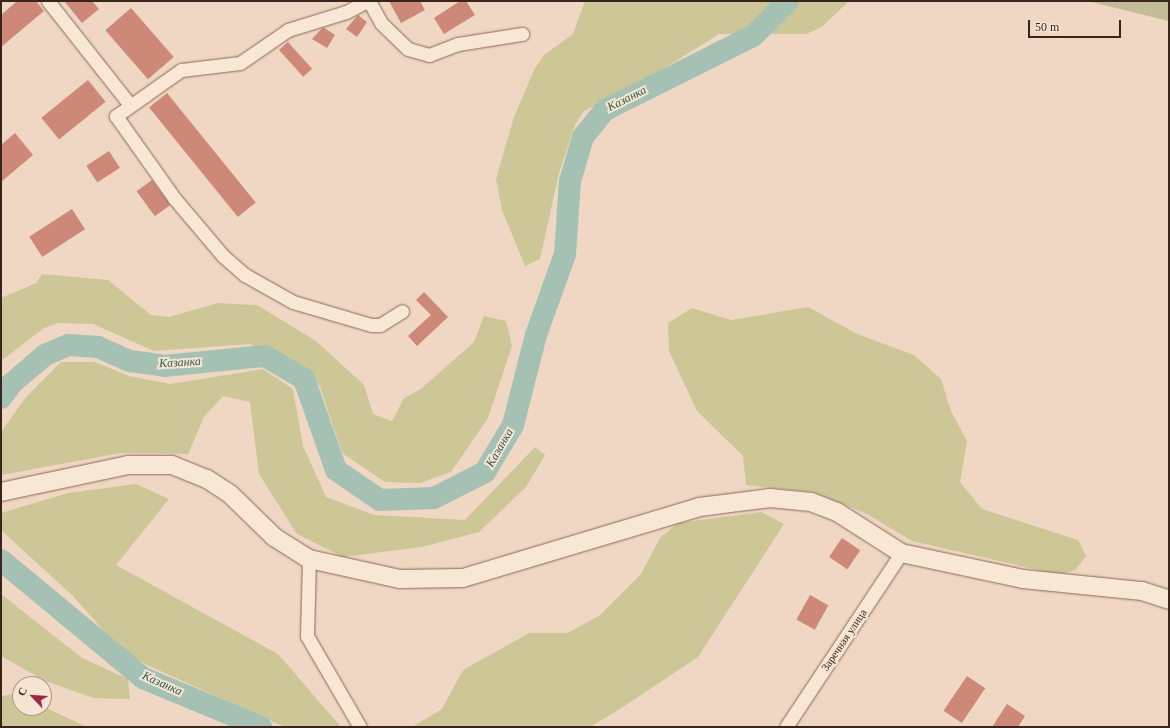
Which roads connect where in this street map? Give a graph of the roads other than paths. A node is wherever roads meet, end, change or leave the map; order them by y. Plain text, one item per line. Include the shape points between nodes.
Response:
1 (48, 1) edge
2 (368, 1) edge
3 (522, 34) dead end
4 (130, 105) junction
5 (402, 311) dead end
6 (1, 492) edge
7 (901, 552) junction
8 (309, 560) junction
9 (1169, 600) edge
10 (360, 727) edge
11 (786, 727) edge

1 - 4 street
2 - 3 street via 381,23 408,49 428,55 458,44
2 - 4 street via 346,12 288,30 240,63 181,70
4 - 5 street via 116,116 132,141 174,198 236,268 293,302 371,325 380,325
6 - 8 street via 128,465 172,465 207,479 230,494 274,537
7 - 8 street via 837,512 811,502 770,498 699,506 463,578 400,579
7 - 9 street via 1023,579 1142,592
7 - 11 street, Заречная улица
8 - 10 street via 307,636

